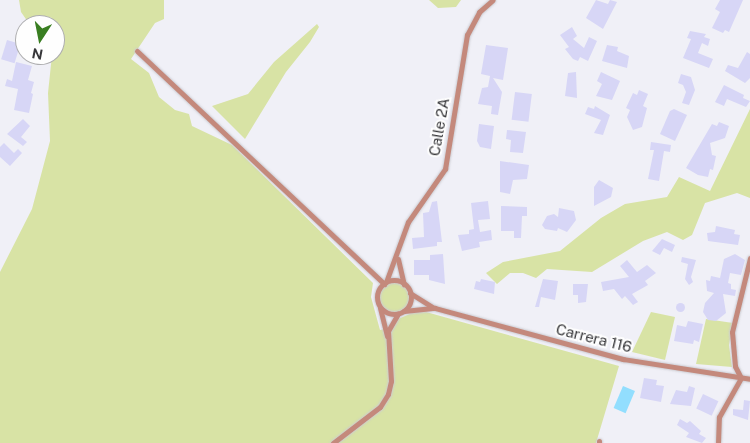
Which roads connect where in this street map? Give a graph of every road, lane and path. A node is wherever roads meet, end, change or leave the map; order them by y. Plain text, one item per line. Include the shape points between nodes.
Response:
1 (493, 0) edge
2 (137, 51) dead end
3 (398, 255) junction
4 (750, 258) edge
5 (405, 284) junction
6 (383, 285) junction
7 (410, 293) junction
8 (380, 306) junction
9 (435, 308) junction
10 (404, 311) junction
11 (398, 314) junction
12 (388, 338) junction
13 (741, 378) junction
14 (750, 378) edge
15 (333, 443) edge
16 (718, 443) edge

1 - 3 street, Calle 2A via 479,12 467,35 444,169 408,222
2 - 6 street
3 - 5 street
3 - 6 street, Calle 2A
4 - 13 street via 732,332 735,366
5 - 6 street via 396,281
5 - 7 street
6 - 8 street via 377,298
7 - 9 street, Carrera 116
7 - 10 street via 410,303
8 - 11 street via 386,312
8 - 12 street
9 - 10 street, Carrera 116
9 - 13 street, Carrera 116 via 623,359
10 - 11 street
11 - 12 street via 389,325
12 - 15 street via 392,381 388,394 380,407
13 - 14 street, Carrera 116
13 - 16 street via 719,417

